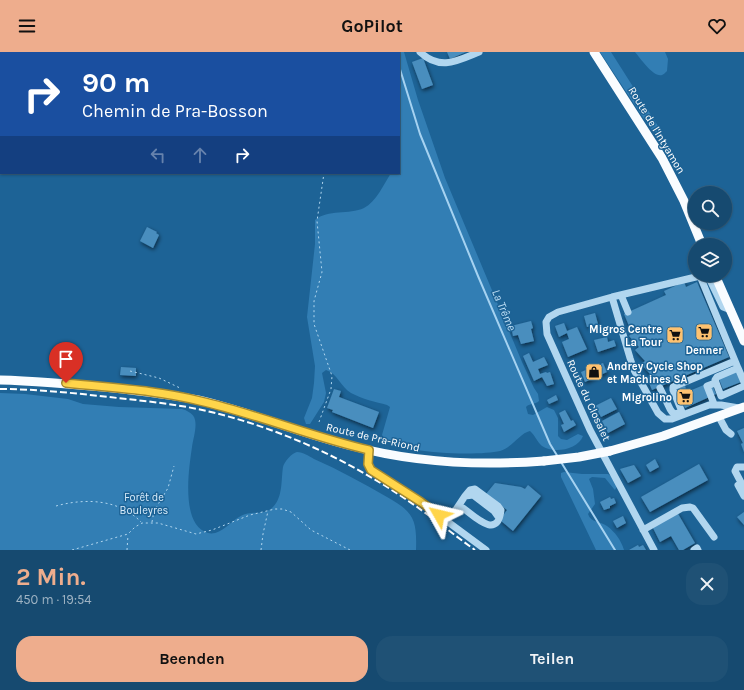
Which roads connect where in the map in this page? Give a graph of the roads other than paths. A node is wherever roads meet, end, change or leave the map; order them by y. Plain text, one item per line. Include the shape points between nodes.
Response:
1 (420, 52) edge
2 (479, 52) edge
3 (594, 52) edge
4 (699, 238) edge
5 (688, 279) edge
6 (702, 282) edge
7 (711, 282) edge
8 (718, 282) edge
9 (621, 295) junction
10 (612, 297) junction
11 (731, 310) junction
12 (628, 312) dead end
13 (744, 341) edge
14 (736, 364) junction
15 (0, 380) edge
16 (744, 382) edge
17 (715, 383) junction
18 (744, 386) edge
19 (660, 388) dead end
20 (721, 396) junction
21 (713, 402) junction
22 (742, 407) edge
23 (685, 412) junction
24 (719, 417) junction
25 (731, 434) dead end
26 (369, 450) junction
27 (744, 467) edge
28 (735, 480) dead end
29 (744, 488) edge
30 (744, 496) edge
31 (453, 514) junction
32 (448, 521) junction
33 (643, 530) junction
34 (714, 537) dead end
35 (486, 550) edge
36 (654, 550) edge
37 (694, 550) edge
38 (698, 550) edge

1 - 2 street via 428,58 449,63
3 - 4 main road, Route de l'Intyamon via 662,158
5 - 9 street
6 - 14 street
7 - 11 street via 723,307
8 - 11 main road
9 - 10 street
9 - 12 street
10 - 23 street via 630,358 658,413 669,419
10 - 33 street, Route du Closalet via 553,315 547,319 546,330 590,430
11 - 13 main road
14 - 16 street
14 - 17 street via 717,376
14 - 23 street via 673,387
15 - 26 main road, Route de Pra-Riond via 96,386 184,398
17 - 20 street
17 - 21 street via 707,386
18 - 20 street
19 - 23 street via 671,411 675,414
20 - 21 street
21 - 22 street
21 - 23 street
22 - 24 main road, Route de Pra-Riond
24 - 25 street
24 - 26 main road, Route de Pra-Riond, bridge via 610,451 544,461 485,464 447,462
26 - 32 street via 368,464 371,470
27 - 29 street via 735,471
28 - 30 street
31 - 31 street via 470,490 475,489 501,510 499,518 492,525 486,525 463,508
31 - 32 street
32 - 35 street
33 - 34 street via 689,506
33 - 36 street, Route du Closalet
37 - 38 street

